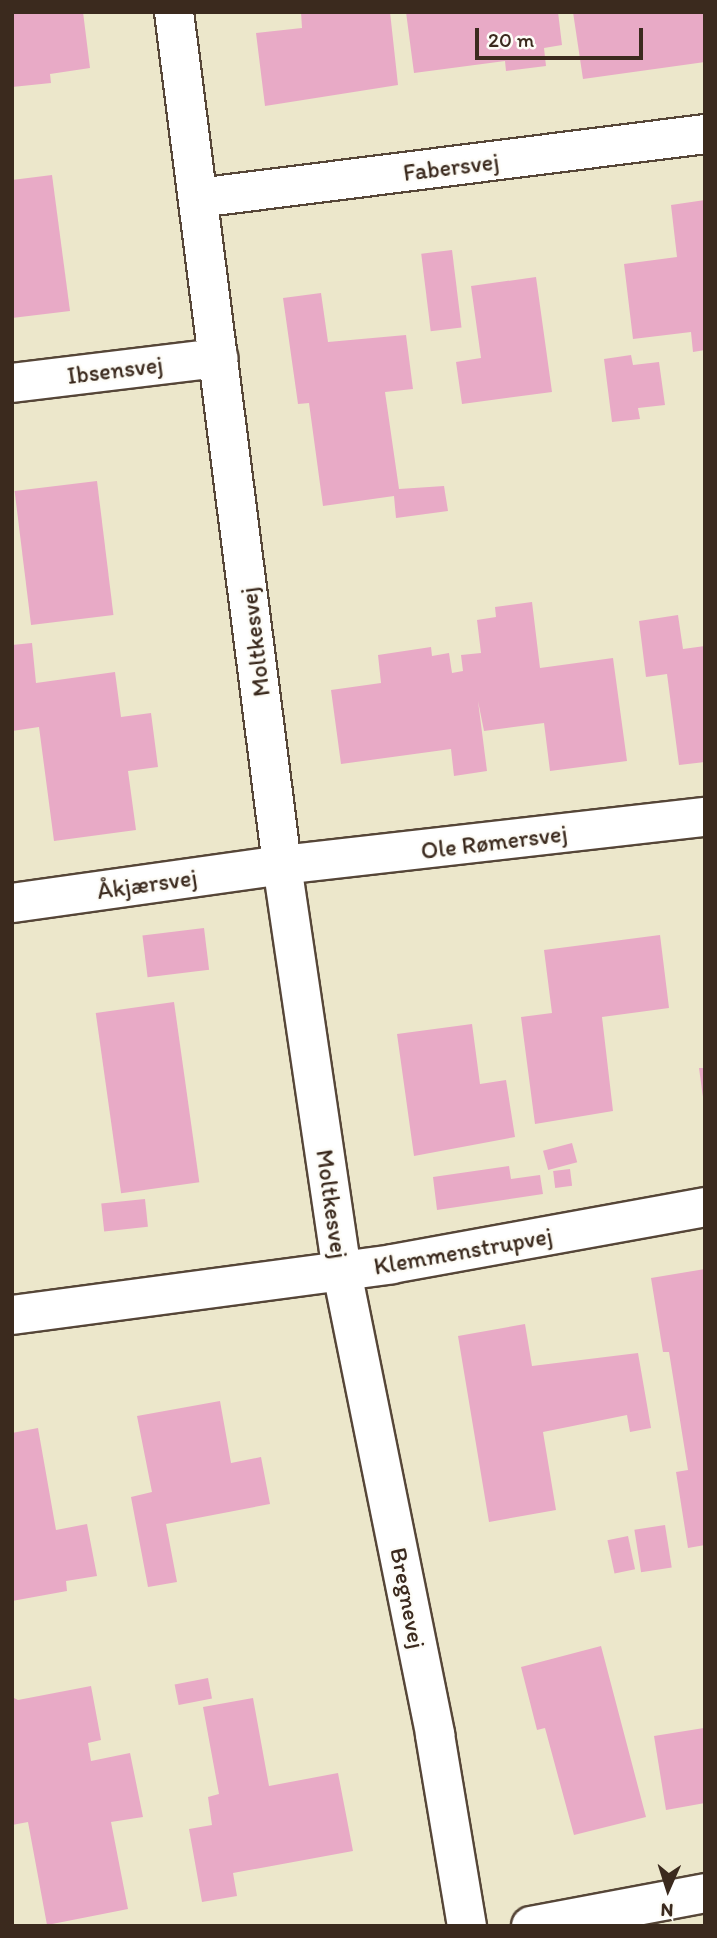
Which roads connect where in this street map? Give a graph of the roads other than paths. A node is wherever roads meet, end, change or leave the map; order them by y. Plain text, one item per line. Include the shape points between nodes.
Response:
1 (174, 12) edge
2 (705, 134) edge
3 (198, 198) junction
4 (218, 358) junction
5 (12, 383) edge
6 (705, 817) edge
7 (282, 865) junction
8 (12, 903) edge
9 (705, 1207) edge
10 (342, 1272) junction
11 (12, 1315) edge
12 (705, 1893) edge
13 (467, 1926) edge
14 (531, 1926) edge

1 - 3 street, Moltkesvej
2 - 3 street, Fabersvej
3 - 4 street, Moltkesvej
4 - 5 street, Ibsensvej
4 - 7 street, Moltkesvej
6 - 7 street, Ole Rømersvej
7 - 8 street, Åkjærsvej
7 - 10 street, Moltkesvej
9 - 10 street, Klemmenstrupvej
10 - 11 street, Klemmenstrupvej
10 - 13 street, Bregnevej via 435,1734
12 - 14 street

